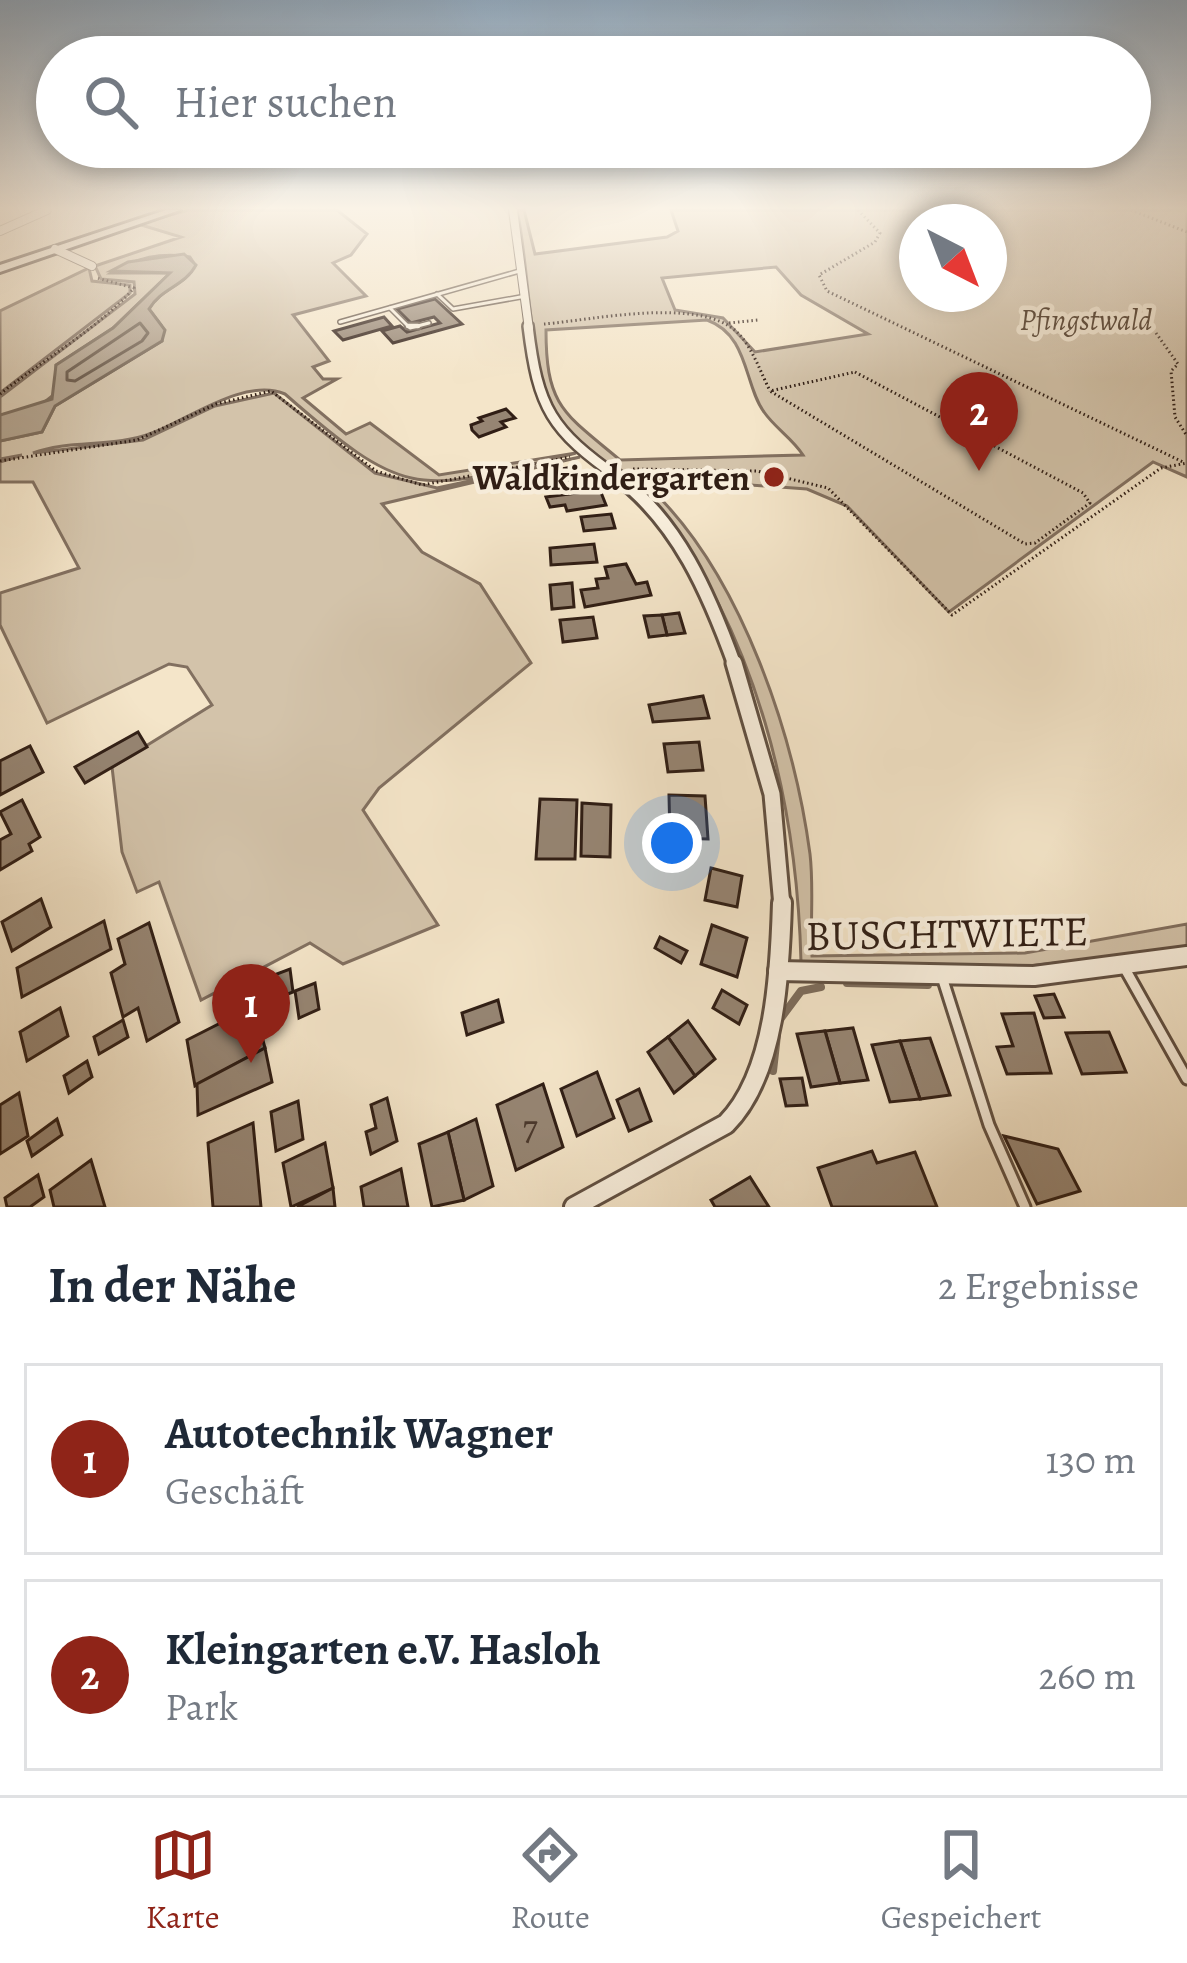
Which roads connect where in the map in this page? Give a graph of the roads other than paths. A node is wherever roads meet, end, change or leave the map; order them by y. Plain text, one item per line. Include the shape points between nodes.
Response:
1 (522, 266) edge
2 (523, 270) junction
3 (437, 294) junction
4 (526, 296) junction
5 (390, 308) junction
6 (340, 322) dead end
7 (429, 323) dead end
8 (1187, 956) edge
9 (1123, 965) junction
10 (778, 970) junction
11 (940, 973) junction
12 (1187, 1079) edge
13 (574, 1207) edge
14 (1025, 1207) edge

1 - 2 street
2 - 3 lane
2 - 4 street
3 - 4 lane via 452,309
3 - 5 lane
4 - 10 street via 547,416 656,511 719,618 782,832
5 - 6 lane
5 - 7 lane via 410,328
8 - 9 street, BUSCHTWIETE
9 - 11 street, BUSCHTWIETE via 1034,976
9 - 12 lane
10 - 11 street, BUSCHTWIETE
10 - 13 street via 745,1105 726,1124
11 - 14 lane via 988,1125

